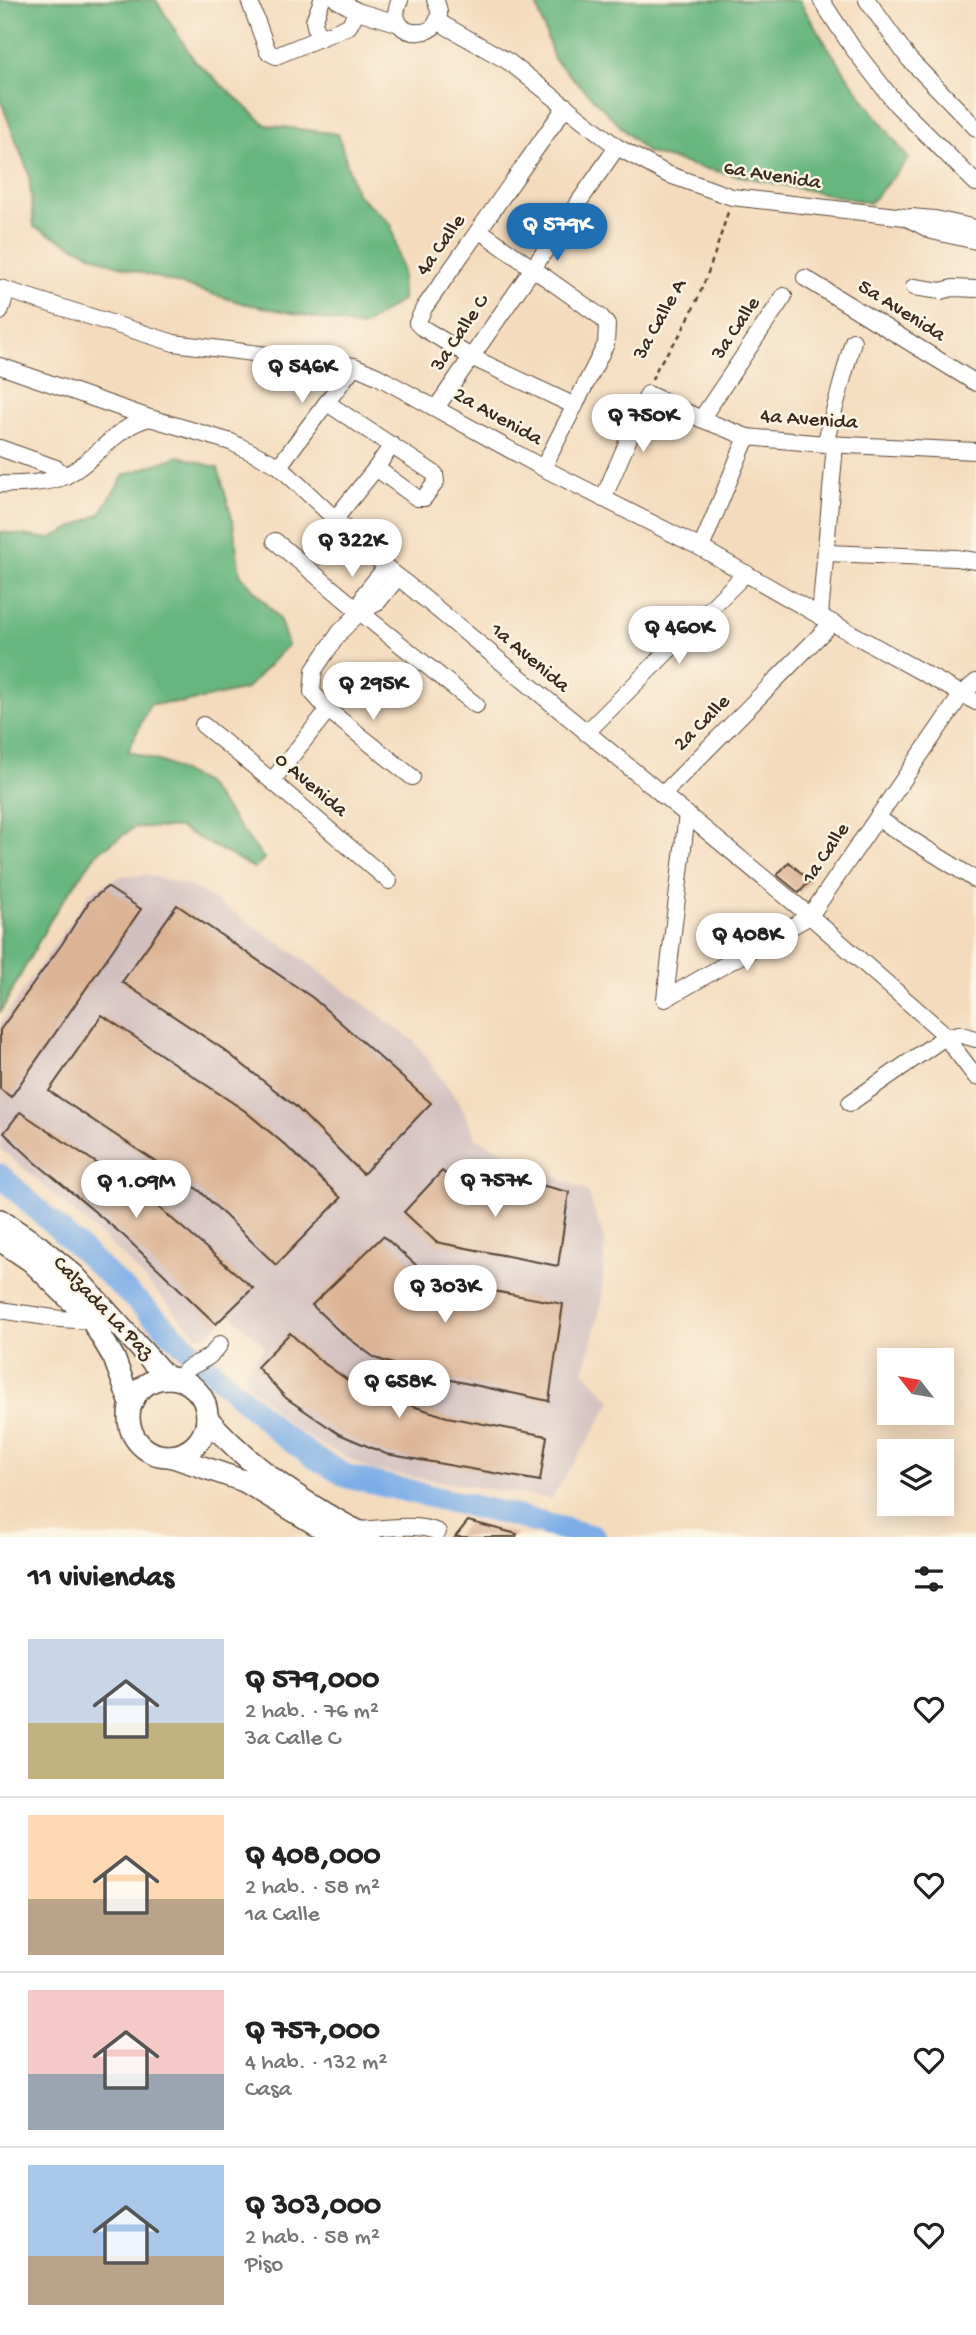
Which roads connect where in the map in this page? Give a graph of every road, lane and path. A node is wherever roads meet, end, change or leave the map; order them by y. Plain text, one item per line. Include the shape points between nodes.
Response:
1 (248, 0) edge
2 (322, 0) edge
3 (337, 0) edge
4 (400, 0) edge
5 (435, 0) edge
6 (821, 0) edge
7 (867, 0) edge
8 (357, 12) junction
9 (437, 21) junction
10 (400, 24) junction
11 (318, 39) junction
12 (566, 106) junction
13 (976, 128) edge
14 (617, 147) junction
15 (976, 183) edge
16 (732, 197) junction
17 (905, 217) junction
18 (976, 228) edge
19 (479, 230) junction
20 (976, 241) edge
21 (532, 268) junction
22 (805, 278) dead end
23 (915, 287) dead end
24 (3, 289) edge
25 (976, 289) edge
26 (784, 296) dead end
27 (0, 312) edge
28 (853, 341) dead end
29 (471, 357) junction
30 (0, 366) edge
31 (354, 366) junction
32 (976, 383) edge
33 (648, 394) junction
34 (327, 403) junction
35 (575, 406) junction
36 (436, 408) junction
37 (150, 418) junction
38 (701, 419) junction
39 (747, 437) junction
40 (830, 444) junction
41 (392, 445) junction
42 (0, 448) edge
43 (976, 451) edge
44 (279, 466) junction
45 (376, 468) junction
46 (543, 468) junction
47 (66, 476) junction
48 (0, 484) edge
49 (603, 499) junction
50 (335, 519) junction
51 (275, 541) dead end
52 (701, 548) junction
53 (826, 553) junction
54 (976, 560) edge
55 (392, 572) junction
56 (746, 573) junction
57 (360, 612) junction
58 (826, 620) junction
59 (976, 682) edge
60 (969, 698) edge
61 (476, 705) dead end
62 (328, 709) junction
63 (203, 725) dead end
64 (586, 733) junction
65 (412, 777) dead end
66 (272, 781) junction
67 (662, 795) junction
68 (687, 814) junction
69 (877, 818) junction
70 (976, 880) edge
71 (389, 881) dead end
72 (810, 916) junction
73 (946, 1037) junction
74 (976, 1039) edge
75 (976, 1077) edge
76 (850, 1103) dead end
77 (0, 1220) edge
78 (0, 1240) edge
79 (0, 1310) edge
80 (92, 1321) junction
81 (220, 1344) dead end
82 (178, 1374) junction
83 (131, 1404) junction
84 (207, 1418) junction
85 (170, 1456) junction
86 (354, 1535) edge
87 (443, 1535) edge
88 (381, 1537) edge

1 - 11 street via 271,55 276,57
2 - 11 street via 314,20
3 - 8 street
4 - 10 street via 396,11
5 - 9 street
6 - 15 street via 896,104
7 - 13 street via 909,59
8 - 10 street
8 - 11 street via 349,26
9 - 10 street via 427,31 415,33
9 - 12 street, 6a Avenida via 509,62
12 - 14 street, 6a Avenida
12 - 19 street, 4a Calle
14 - 16 street, 6a Avenida via 667,174
14 - 21 street, 3a Calle C
16 - 17 street, 6a Avenida
16 - 33 path, 3a Calle A via 704,289 683,330 658,364
17 - 18 street
17 - 20 street, 6a Avenida via 932,231
19 - 21 street
19 - 29 street, 4a Calle via 417,323
21 - 29 street, 3a Calle C
21 - 35 street via 607,325 606,344
22 - 32 street, 5a Avenida
23 - 25 street
24 - 27 street
24 - 31 street, 2a Avenida via 174,343
26 - 38 street, 3a Calle
28 - 40 street
29 - 35 street
29 - 36 street, 3a Calle C
30 - 37 street, 1a Avenida
31 - 34 street
31 - 36 street, 2a Avenida
33 - 38 street, 4a Avenida
33 - 49 street, 3a Calle A
34 - 41 street
34 - 44 street
35 - 46 street
36 - 46 street, 2a Avenida
37 - 44 street, 1a Avenida via 231,442
37 - 47 street via 130,426
38 - 39 street, 4a Avenida
39 - 40 street, 4a Avenida
39 - 52 street
40 - 43 street, 4a Avenida
40 - 53 street
41 - 45 street
41 - 45 street via 435,474 436,482 424,498 417,498
42 - 47 street
44 - 50 street, 1a Avenida
45 - 50 street
46 - 49 street, 2a Avenida
47 - 48 street
49 - 52 street, 2a Avenida
50 - 55 street, 1a Avenida
51 - 57 street
52 - 56 street, 2a Avenida
53 - 54 street
53 - 58 street
55 - 57 street via 365,593
55 - 64 street, 1a Avenida
56 - 58 street, 2a Avenida
56 - 64 street
57 - 61 street
57 - 62 street via 314,670 312,692
58 - 60 street, 2a Avenida
58 - 67 street, 2a Calle
59 - 60 street, 1a Calle
60 - 69 street, 1a Calle
62 - 65 street
62 - 66 street
63 - 66 street, 0 Avenida
64 - 67 street, 1a Avenida
66 - 71 street, 0 Avenida
67 - 68 street, 1a Avenida
68 - 72 street, 1a Avenida
68 - 72 street, 1a Calle via 665,999
69 - 70 street
69 - 72 street, 1a Calle
72 - 73 street, 1a Avenida
73 - 74 street via 958,1034
73 - 75 street, 1a Avenida
73 - 76 street
77 - 82 main road, Calzada La Paz via 85,1285
78 - 80 main road, Calzada La Paz via 31,1261
79 - 80 street
80 - 83 main road, Calzada La Paz via 114,1358
81 - 82 street via 213,1356
82 - 83 main road via 145,1385
82 - 84 main road via 203,1399
83 - 85 main road via 132,1434 158,1455
84 - 85 main road via 195,1445
84 - 86 main road via 255,1465
85 - 86 main road via 244,1481
86 - 87 street via 429,1528
87 - 88 street

